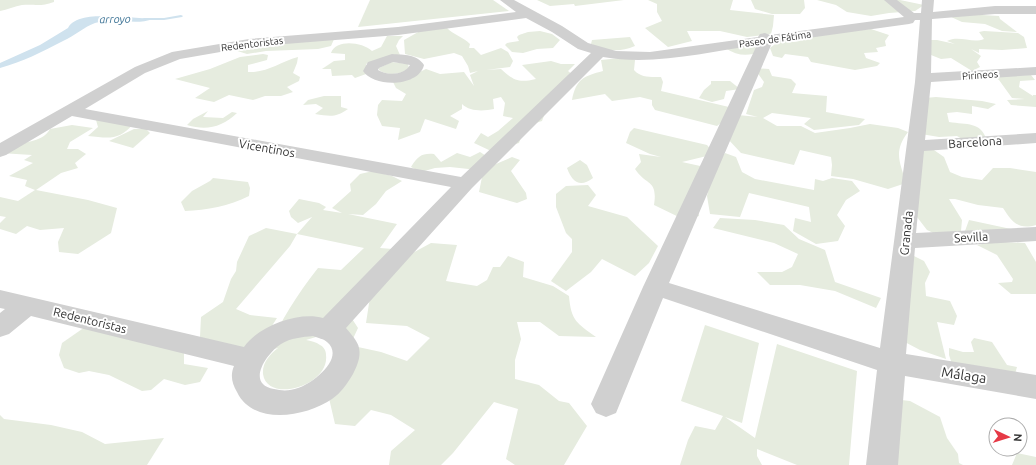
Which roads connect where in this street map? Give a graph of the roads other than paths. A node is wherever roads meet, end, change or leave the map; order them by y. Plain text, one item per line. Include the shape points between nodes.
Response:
1 (506, 0) edge
2 (523, 0) edge
3 (890, 0) edge
4 (1036, 10) edge
5 (919, 12) edge
6 (528, 14) junction
7 (557, 29) junction
8 (398, 31) junction
9 (766, 39) junction
10 (600, 52) junction
11 (400, 58) dead end
12 (1036, 71) edge
13 (923, 78) junction
14 (70, 111) junction
15 (1036, 138) edge
16 (915, 146) junction
17 (0, 151) edge
18 (464, 184) junction
19 (1036, 234) edge
20 (906, 241) junction
21 (655, 287) junction
22 (0, 299) edge
23 (27, 305) junction
24 (0, 327) edge
25 (329, 329) junction
26 (250, 359) junction
27 (891, 363) junction
28 (1036, 387) edge
29 (606, 404) dead end
30 (882, 465) edge

1 - 6 street, Paseo de Fátima
2 - 7 street, Paseo de Fátima via 543,12
3 - 5 street
4 - 5 street, Paseo de Fátima
5 - 9 street, Paseo de Fátima via 908,20
5 - 13 street, Granada
6 - 7 street, Paseo de Fátima
6 - 8 street, Redentoristas
7 - 10 street, Paseo de Fátima via 583,46
8 - 11 street
8 - 14 street, Redentoristas via 249,43 177,55 140,70
9 - 10 street, Paseo de Fátima via 650,56
9 - 21 street
10 - 18 street
12 - 13 street, Pirineos
13 - 16 street, Granada
14 - 17 street, Redentoristas
14 - 18 street, Vicentinos
15 - 16 street, Barcelona
16 - 20 street, Granada
18 - 25 street
19 - 20 street, Sevilla
20 - 27 street, Granada
21 - 27 street, Málaga
21 - 29 street
22 - 23 street, Redentoristas
23 - 24 street
23 - 26 street, Redentoristas
25 - 26 street via 309,326 286,330 271,337
25 - 26 street via 340,336 345,346 346,359 342,372 321,391 299,402 281,404 265,401 253,394 247,384 246,372
27 - 28 street, Málaga
27 - 30 street, Granada

